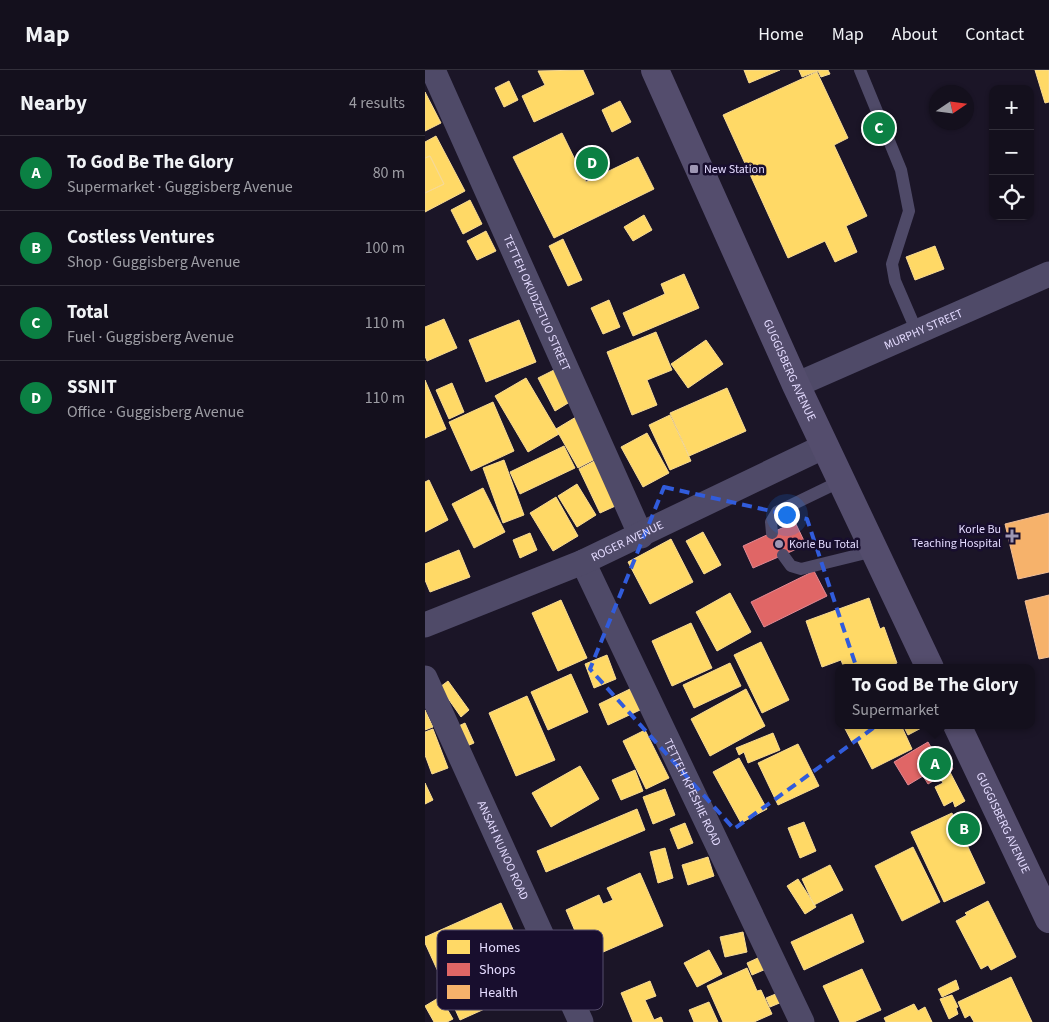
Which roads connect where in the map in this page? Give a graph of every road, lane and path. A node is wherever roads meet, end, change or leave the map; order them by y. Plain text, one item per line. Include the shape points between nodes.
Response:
1 (433, 70) edge
2 (655, 70) edge
3 (861, 70) edge
4 (1049, 274) edge
5 (917, 332) junction
6 (796, 385) junction
7 (825, 446) junction
8 (841, 480) junction
9 (773, 533) dead end
10 (641, 536) junction
11 (874, 551) junction
12 (783, 555) dead end
13 (583, 562) junction
14 (425, 625) edge
15 (928, 664) edge
16 (425, 678) edge
17 (959, 729) edge
18 (1049, 919) edge
19 (539, 930) edge
20 (576, 1010) edge
21 (581, 1022) edge
22 (802, 1022) edge

1 - 10 street, TETTEH OKUDZETUO STREET
2 - 6 main road, GUGGISBERG AVENUE
3 - 5 lane via 901,170 909,211 893,264 895,281
4 - 5 street, MURPHY STREET
5 - 6 street, MURPHY STREET
6 - 7 main road, GUGGISBERG AVENUE
7 - 8 main road, GUGGISBERG AVENUE
7 - 10 street, ROGER AVENUE
8 - 9 lane via 777,512 771,522
8 - 11 main road, GUGGISBERG AVENUE
10 - 13 street, ROGER AVENUE
11 - 12 lane via 801,569 791,566
11 - 15 main road, GUGGISBERG AVENUE
13 - 14 street, ROGER AVENUE
13 - 22 street, TETTEH KPESHIE ROAD
16 - 19 street, ANSAH NUNOO ROAD
17 - 18 main road, GUGGISBERG AVENUE
20 - 21 street, ANSAH NUNOO ROAD

